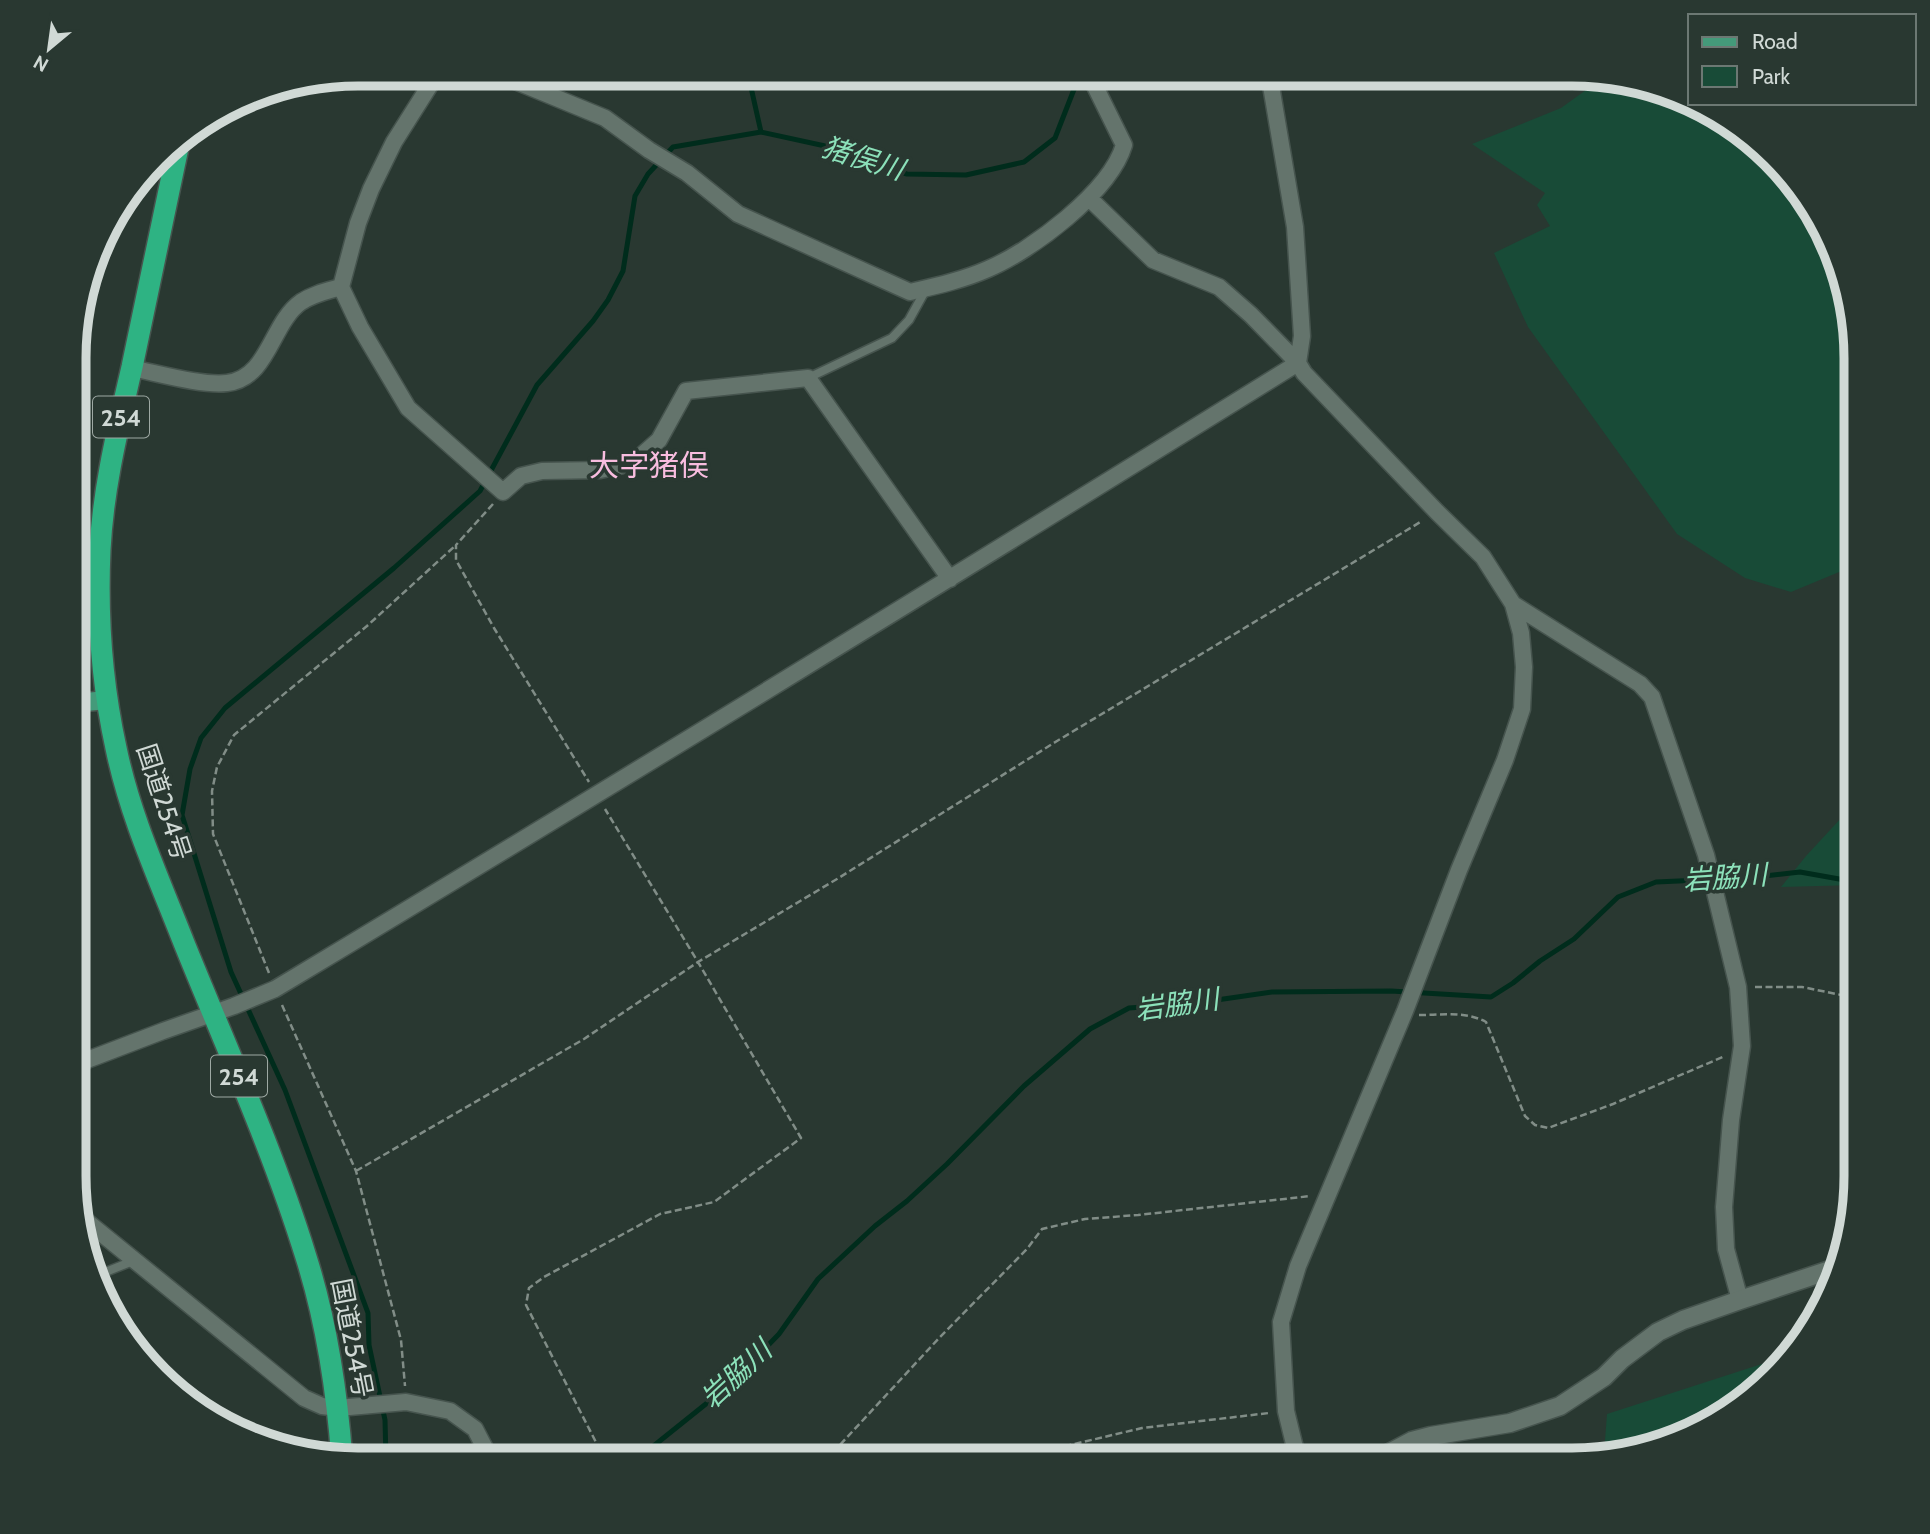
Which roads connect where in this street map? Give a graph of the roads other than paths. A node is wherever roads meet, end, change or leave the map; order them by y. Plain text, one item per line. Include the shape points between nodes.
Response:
1 (429, 86) edge
2 (526, 86) edge
3 (1095, 86) edge
4 (1271, 86) edge
5 (176, 156) edge
6 (1089, 198) junction
7 (341, 287) junction
8 (926, 289) junction
9 (1298, 363) junction
10 (131, 368) junction
11 (808, 378) junction
12 (950, 579) junction
13 (1513, 604) junction
14 (107, 700) junction
15 (86, 702) edge
16 (212, 1013) junction
17 (86, 1060) edge
18 (90, 1225) edge
19 (133, 1261) junction
20 (1827, 1271) edge
21 (103, 1273) edge
22 (1740, 1300) junction
23 (338, 1408) junction
24 (341, 1448) edge
25 (485, 1448) edge
26 (1295, 1448) edge
27 (1399, 1448) edge

1 - 7 street via 371,190
2 - 8 street via 604,118 687,173 738,214 910,292
3 - 6 street via 1124,145 1120,158
4 - 9 street via 1295,227 1302,336
5 - 10 highway, 国道254号 / 254
6 - 8 street via 1032,246 988,269
6 - 9 street via 1153,260 1219,287
7 - 10 street via 299,303 258,365 244,378 227,383 198,381
7 - 11 street via 408,408 503,492 521,476 542,471 600,470 634,463 659,440 686,391
8 - 11 lane via 909,320 892,338
9 - 12 street
9 - 13 street via 1483,557
10 - 14 highway, 国道254号 / 254 via 108,473 100,550 100,631
11 - 12 street
12 - 16 street via 275,989
13 - 22 street via 1652,696 1706,855 1738,987 1741,1049 1724,1207 1726,1249
13 - 26 street via 1524,667 1521,709 1505,760 1298,1265 1281,1322 1286,1411
14 - 15 main road
14 - 16 highway, 国道254号 / 254 via 131,804
16 - 17 street
16 - 23 highway, 国道254号 / 254 via 280,1179 307,1260
18 - 19 street
19 - 21 lane
19 - 23 street via 304,1398
20 - 22 street
22 - 27 street via 1658,1332 1560,1406 1510,1423 1431,1436
23 - 24 highway, 国道254号 / 254
23 - 25 street via 406,1402 450,1411 475,1429

